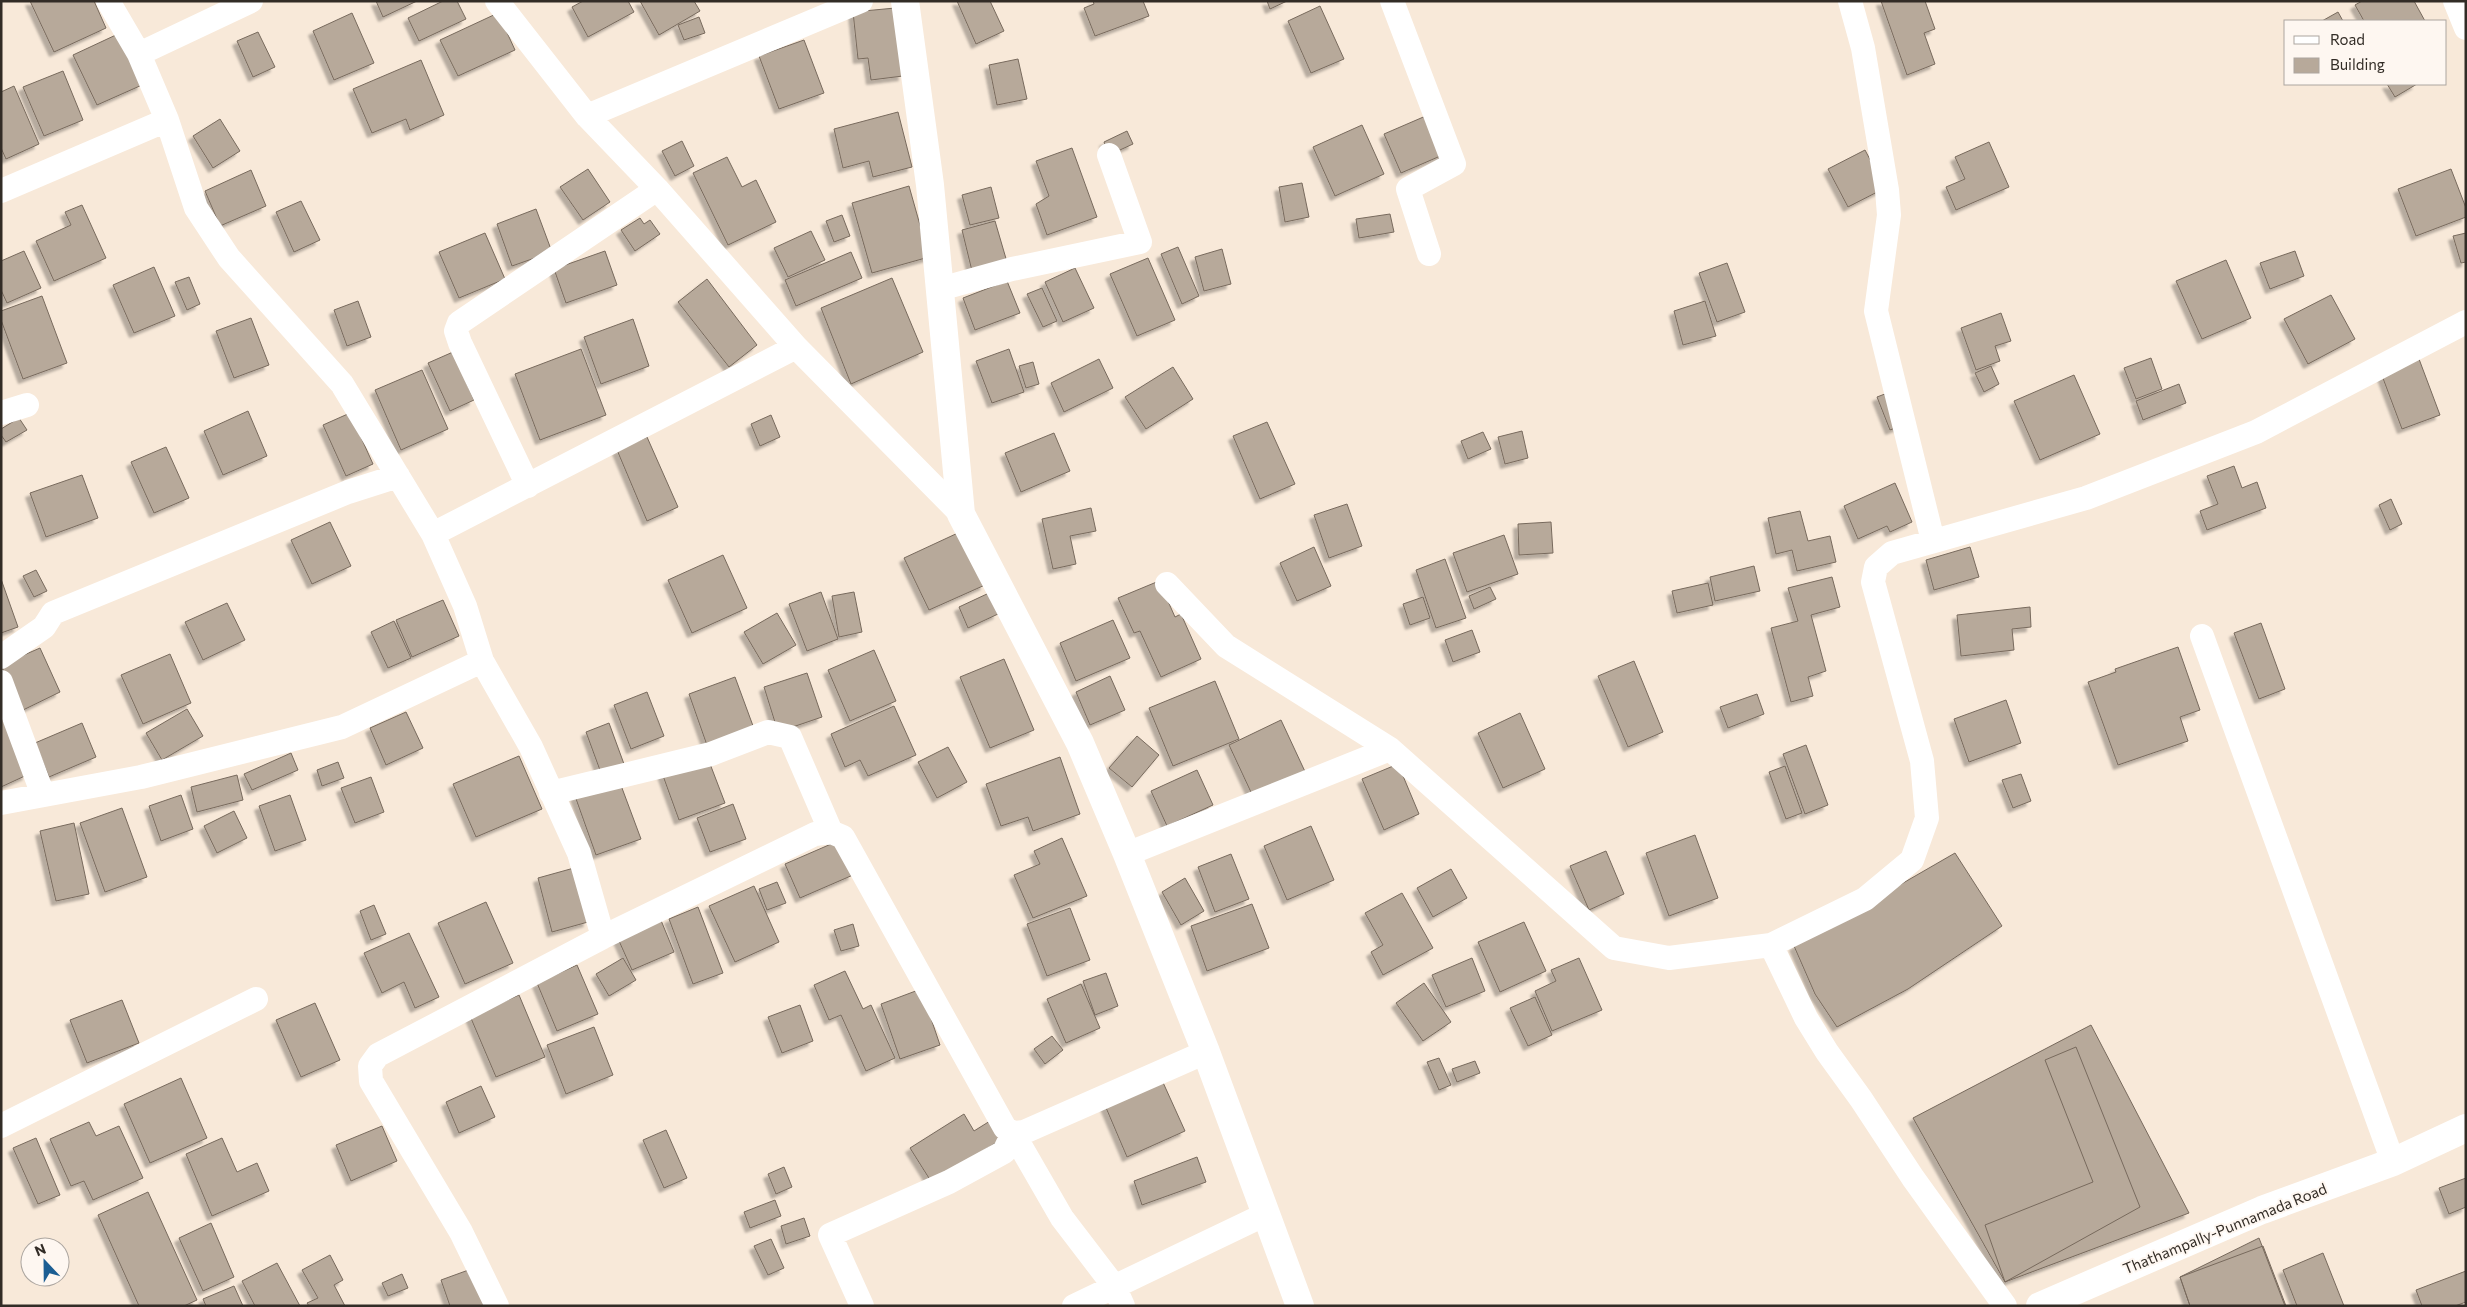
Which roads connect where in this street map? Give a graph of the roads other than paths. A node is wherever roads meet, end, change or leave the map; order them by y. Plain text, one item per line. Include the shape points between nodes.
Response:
1 (108, 1) edge
2 (251, 1) edge
3 (497, 1) edge
4 (861, 1) edge
5 (904, 1) edge
6 (1392, 1) edge
7 (1850, 1) edge
8 (2455, 1) edge
9 (2466, 28) edge
10 (139, 54) junction
11 (587, 116) junction
12 (168, 120) junction
13 (1108, 155) dead end
14 (657, 189) junction
15 (1, 191) edge
16 (1428, 254) dead end
17 (940, 289) junction
18 (2466, 322) edge
19 (796, 348) junction
20 (27, 405) dead end
21 (1, 413) edge
22 (398, 476) junction
23 (528, 486) junction
24 (961, 514) junction
25 (433, 534) junction
26 (1933, 541) junction
27 (1167, 584) dead end
28 (2202, 636) dead end
29 (1, 657) edge
30 (482, 661) junction
31 (1, 682) edge
32 (1390, 749) junction
33 (551, 792) junction
34 (43, 796) junction
35 (1, 803) edge
36 (831, 832) junction
37 (1127, 854) junction
38 (603, 937) junction
39 (1771, 945) junction
40 (256, 999) dead end
41 (1206, 1052) junction
42 (1, 1126) edge
43 (2466, 1128) edge
44 (1014, 1133) junction
45 (2393, 1162) junction
46 (1266, 1214) junction
47 (1119, 1296) edge
48 (497, 1306) edge
49 (862, 1306) edge
50 (1074, 1306) edge
51 (1300, 1306) edge
52 (2005, 1306) edge
53 (2040, 1306) edge

1 - 10 street
2 - 10 street
3 - 11 street
4 - 11 street
5 - 17 main road via 930,185
6 - 16 street via 1454,164 1408,189
7 - 26 street via 1863,48 1887,190 1889,214 1876,298 1877,319
8 - 9 street
10 - 12 street
11 - 14 street
12 - 15 street
12 - 22 street via 196,208 229,258 342,384
13 - 17 street via 1140,242 1012,269
14 - 19 street
14 - 23 street via 459,323 456,331 460,343
17 - 24 main road
18 - 26 street via 2256,432 2086,498
19 - 23 street
19 - 24 street
20 - 21 street
22 - 25 street
22 - 29 street via 348,492 53,613 44,627
23 - 25 street
24 - 37 main road via 1080,743
25 - 30 street via 465,606
26 - 39 street via 1892,553 1876,567 1873,582 1922,761 1927,818 1912,860 1865,899
27 - 32 street via 1226,646
28 - 45 street
30 - 33 street
30 - 34 street via 342,727 141,777
31 - 34 street
32 - 37 street
32 - 39 street via 1614,948 1669,958
33 - 36 street via 711,754 768,732 790,737
33 - 38 street via 579,853
34 - 35 street
36 - 38 street via 815,834
36 - 44 street via 843,837 1005,1128
37 - 41 main road
38 - 48 street via 378,1055 370,1066 371,1081 461,1232
39 - 52 street via 1806,1018 1827,1052
40 - 42 street
41 - 44 street via 1024,1132
41 - 46 main road
43 - 45 main road, Thathampally-Punnamada Road
44 - 47 street via 1062,1218
44 - 49 street via 1004,1152 949,1182 830,1235
45 - 53 main road, Thathampally-Punnamada Road via 2262,1210
46 - 47 street
46 - 51 main road
47 - 50 street

